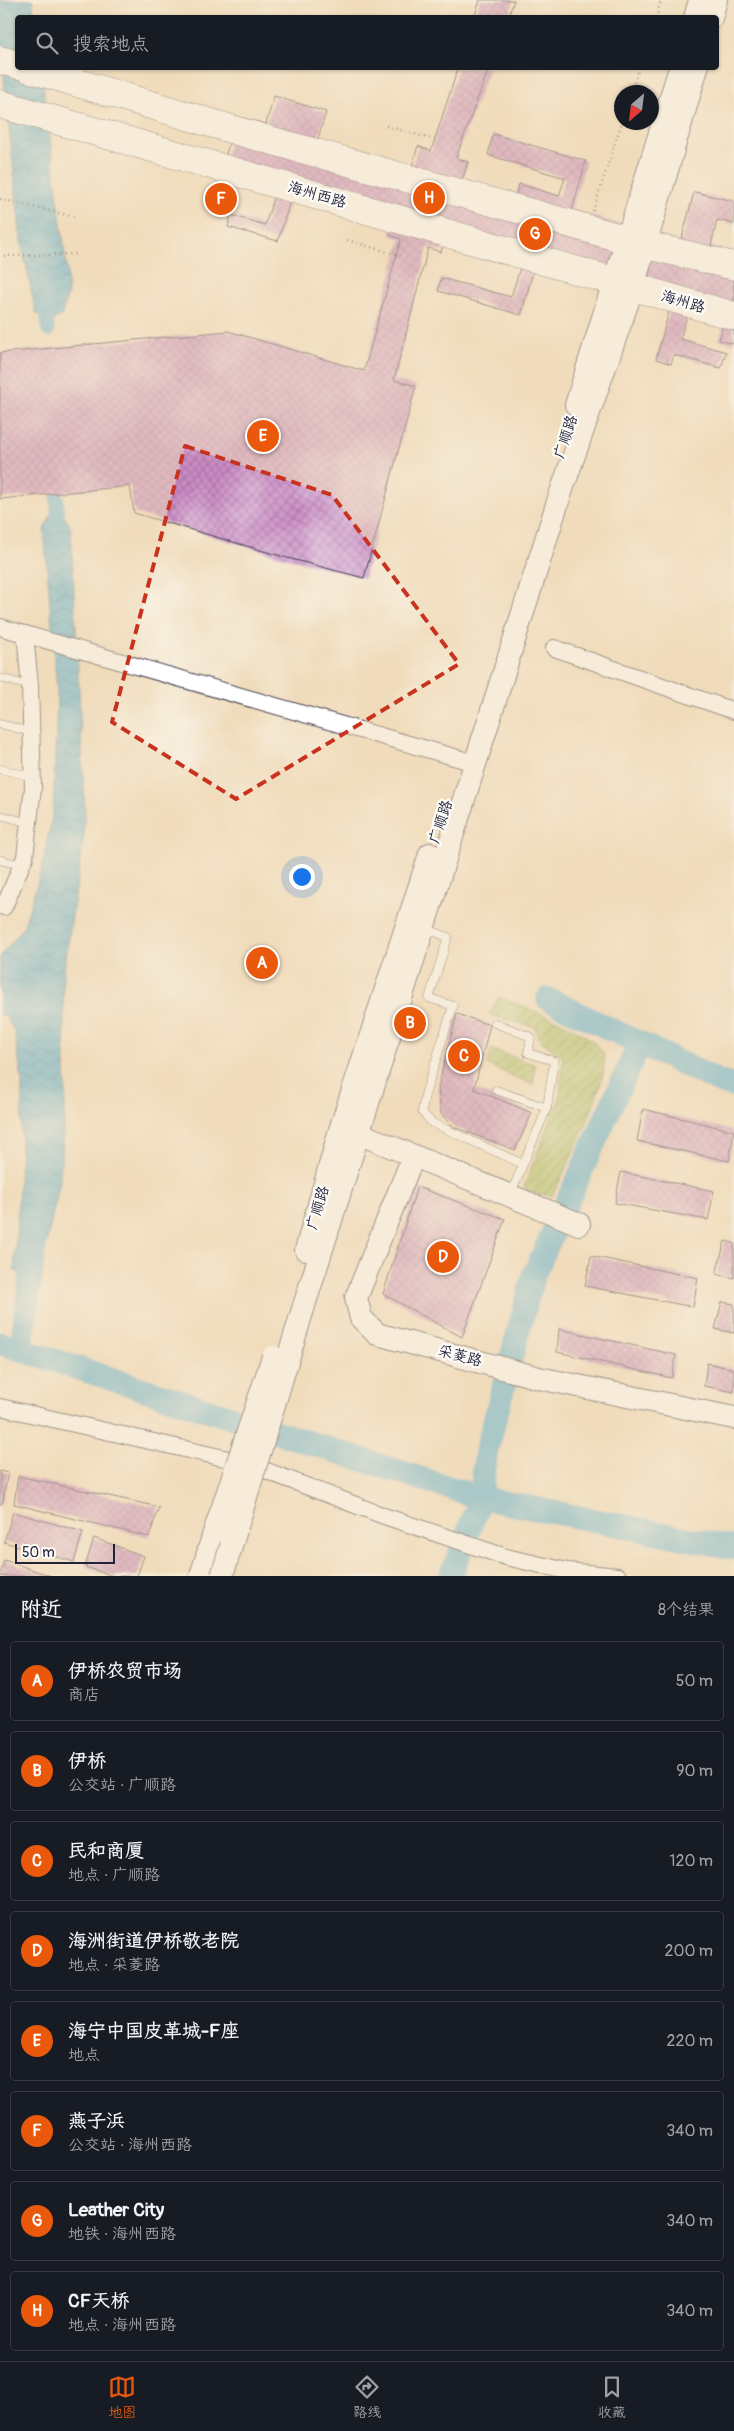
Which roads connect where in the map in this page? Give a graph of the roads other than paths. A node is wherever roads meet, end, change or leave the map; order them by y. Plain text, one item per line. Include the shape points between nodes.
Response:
1 (700, 0) edge
2 (716, 0) edge
3 (696, 15) edge
4 (712, 15) edge
5 (0, 60) edge
6 (15, 64) edge
7 (36, 70) edge
8 (679, 70) edge
9 (696, 70) edge
10 (0, 104) edge
11 (635, 242) junction
12 (734, 266) edge
13 (624, 284) junction
14 (734, 316) edge
15 (0, 627) edge
16 (30, 635) junction
17 (554, 648) dead end
18 (0, 678) edge
19 (30, 686) junction
20 (734, 711) edge
21 (0, 724) edge
22 (31, 732) junction
23 (468, 761) junction
24 (0, 769) edge
25 (32, 778) junction
26 (0, 815) edge
27 (29, 823) junction
28 (0, 860) edge
29 (22, 865) junction
30 (0, 906) edge
31 (416, 926) junction
32 (495, 1023) dead end
33 (496, 1090) dead end
34 (547, 1108) junction
35 (358, 1133) junction
36 (413, 1156) junction
37 (523, 1164) junction
38 (509, 1197) junction
39 (580, 1224) dead end
40 (298, 1304) junction
41 (0, 1407) edge
42 (734, 1418) edge
43 (201, 1576) edge
44 (222, 1576) edge
45 (618, 1576) edge

1 - 3 main road
2 - 4 main road
5 - 6 highway
7 - 11 highway
8 - 11 main road, 广顺路
9 - 11 main road, 广顺路
10 - 13 highway, 海州西路
11 - 12 highway
11 - 13 main road, 广顺路
13 - 14 highway, 海州路
13 - 23 main road, 广顺路 via 559,498
15 - 16 street
16 - 19 street
16 - 23 street
17 - 20 street
18 - 19 lane
19 - 22 street
21 - 22 lane
22 - 25 street
23 - 31 main road, 广顺路
24 - 25 lane
25 - 27 street
26 - 27 lane
27 - 29 street
28 - 29 lane
29 - 30 street via 4,907
31 - 35 main road, 广顺路
31 - 37 lane via 448,937 429,998 453,1006 422,1112 432,1123
31 - 40 main road, 广顺路 via 340,1130
32 - 34 lane via 531,1037 528,1053 554,1061
33 - 34 lane
34 - 37 lane
35 - 36 main road
35 - 40 main road, 广顺路
36 - 38 main road
36 - 42 main road, 采菱路 via 356,1298 361,1318 377,1334 539,1378
37 - 38 lane
38 - 39 main road
40 - 43 main road, 广顺路, bridge
40 - 44 main road, bridge
41 - 45 street via 246,1463 417,1527 506,1556 567,1571

